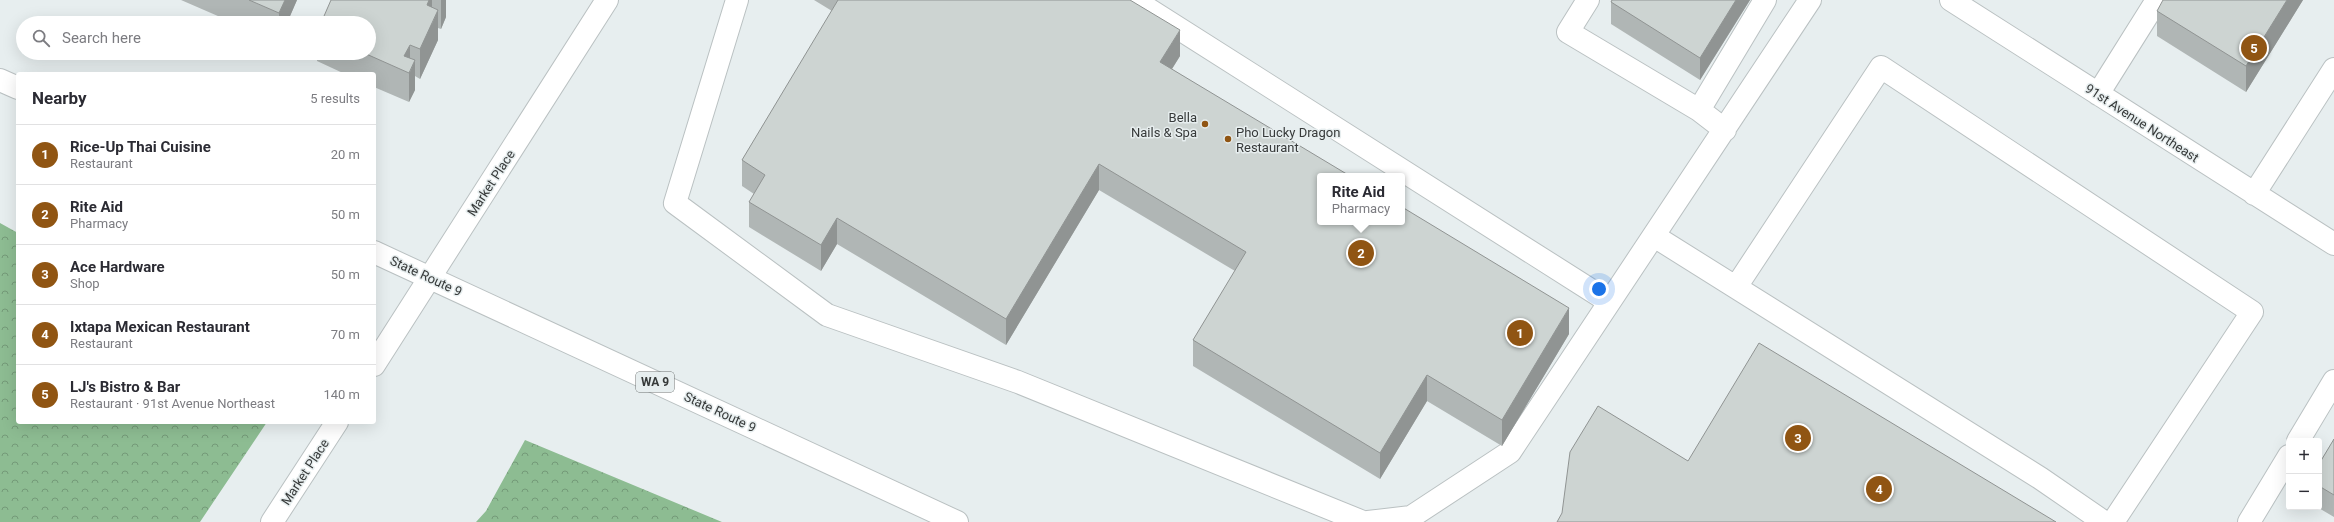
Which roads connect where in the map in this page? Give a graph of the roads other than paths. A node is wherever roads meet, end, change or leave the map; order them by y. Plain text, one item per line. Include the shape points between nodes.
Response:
1 (607, 0) edge
2 (737, 0) edge
3 (1134, 0) edge
4 (1588, 0) edge
5 (1765, 0) edge
6 (1810, 0) edge
7 (1950, 0) edge
8 (2156, 0) edge
9 (2334, 69) edge
10 (0, 80) edge
11 (16, 87) edge
12 (2098, 94) junction
13 (1699, 110) junction
14 (1725, 130) junction
15 (2254, 194) junction
16 (1654, 236) junction
17 (2334, 244) edge
18 (376, 253) edge
19 (430, 278) junction
20 (1736, 287) junction
21 (1608, 301) junction
22 (376, 362) edge
23 (2334, 381) edge
24 (336, 424) edge
25 (2300, 438) edge
26 (2286, 461) edge
27 (272, 522) edge
28 (956, 522) edge
29 (1363, 522) edge
30 (1368, 522) edge
31 (2104, 522) edge
32 (2114, 522) edge
33 (2249, 522) edge

1 - 19 street, Market Place
2 - 29 street via 675,203 827,315 1018,382
3 - 21 street
4 - 13 street via 1568,32
5 - 13 street
6 - 14 street
7 - 12 street, 91st Avenue Northeast
8 - 12 street
9 - 15 street
10 - 11 street
12 - 15 street, 91st Avenue Northeast
13 - 14 street
14 - 16 street
15 - 17 street, 91st Avenue Northeast
16 - 20 street
16 - 21 street
18 - 19 street, State Route 9 / WA 9
19 - 22 street, Market Place
19 - 28 street, State Route 9 / WA 9
20 - 31 street via 2033,473
20 - 32 street via 1881,67 2252,312
21 - 30 street via 1510,452 1411,517
23 - 25 street
24 - 27 street, Market Place
26 - 33 street

